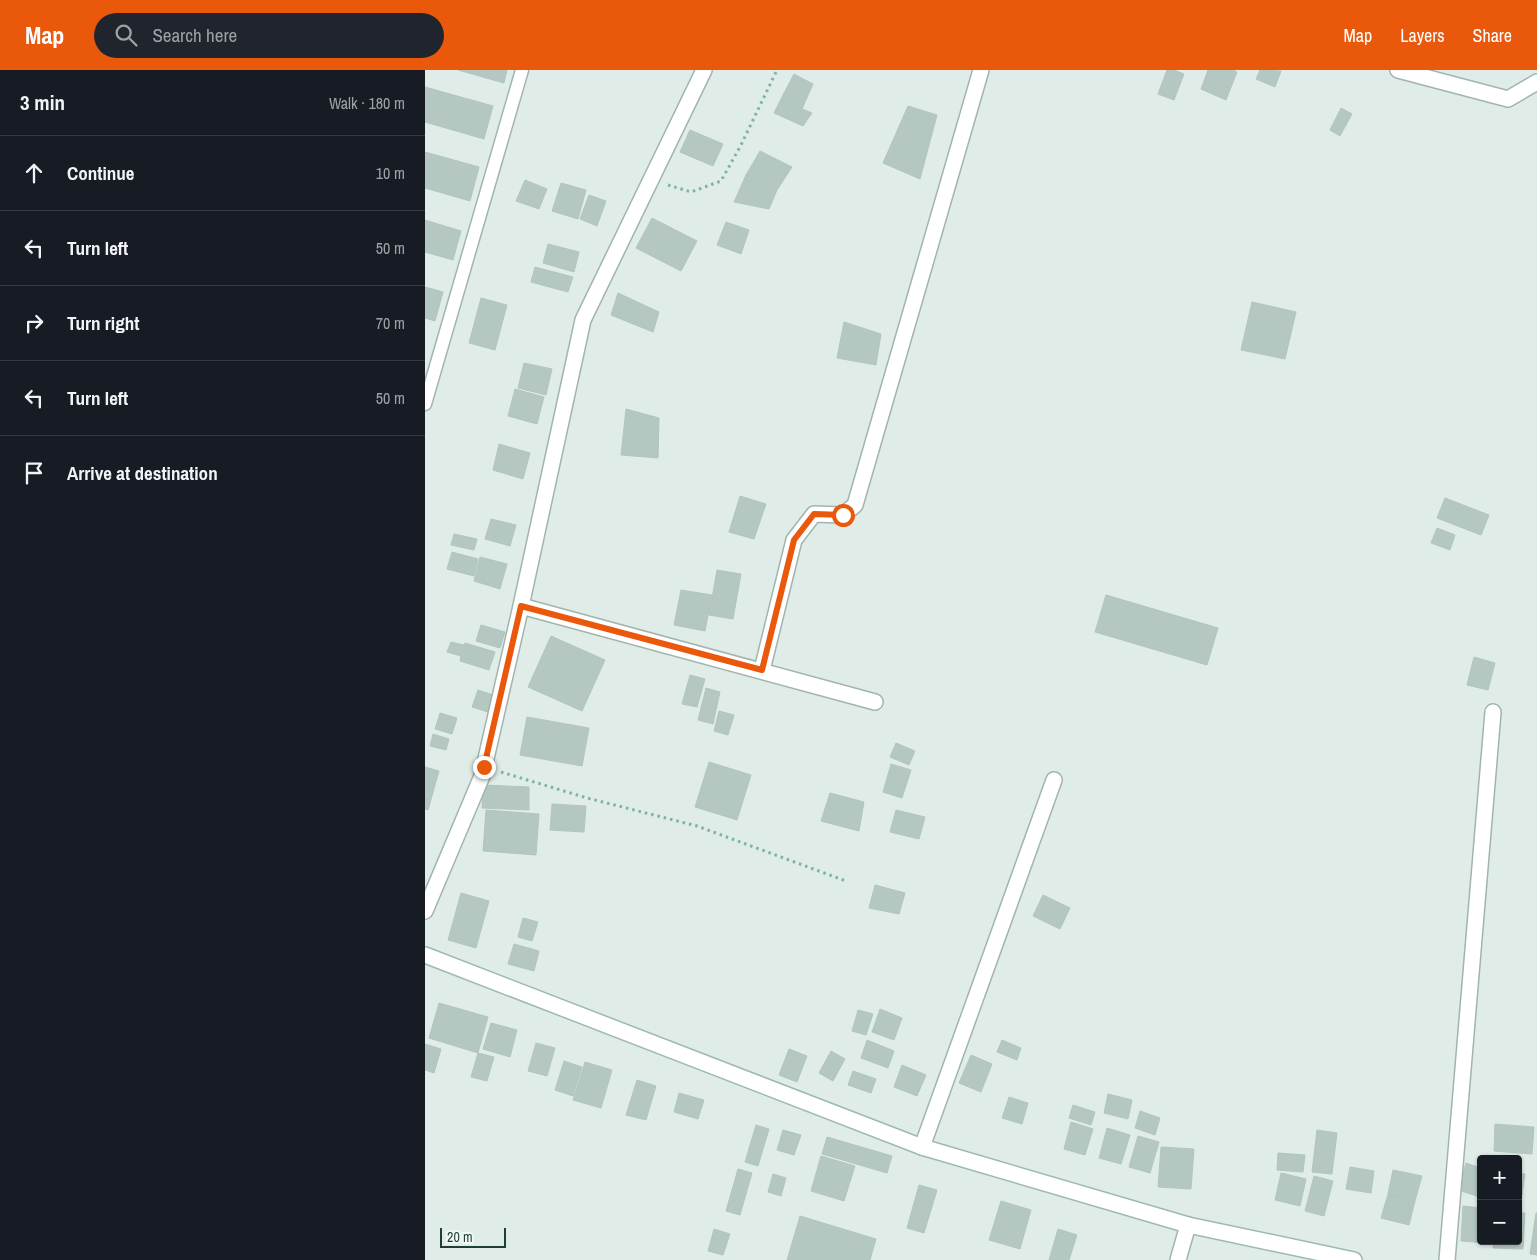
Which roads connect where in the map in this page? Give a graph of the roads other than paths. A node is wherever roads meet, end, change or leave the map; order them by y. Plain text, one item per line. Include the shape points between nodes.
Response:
1 (522, 70) edge
2 (704, 70) edge
3 (981, 70) edge
4 (1398, 70) edge
5 (1537, 82) edge
6 (425, 404) edge
7 (521, 606) junction
8 (762, 670) junction
9 (875, 702) dead end
10 (1493, 712) dead end
11 (1054, 780) dead end
12 (425, 911) edge
13 (425, 954) edge
14 (922, 1147) junction
15 (1187, 1225) junction
16 (1178, 1260) edge
17 (1354, 1260) edge
18 (1447, 1260) edge

1 - 6 lane
2 - 7 street via 583,320
3 - 8 street via 855,505 843,515 814,514 794,540
4 - 5 street via 1508,99
7 - 8 street
7 - 12 street via 484,767
8 - 9 street
10 - 18 street
11 - 14 street
13 - 14 street
14 - 15 street
15 - 16 street
15 - 17 street

